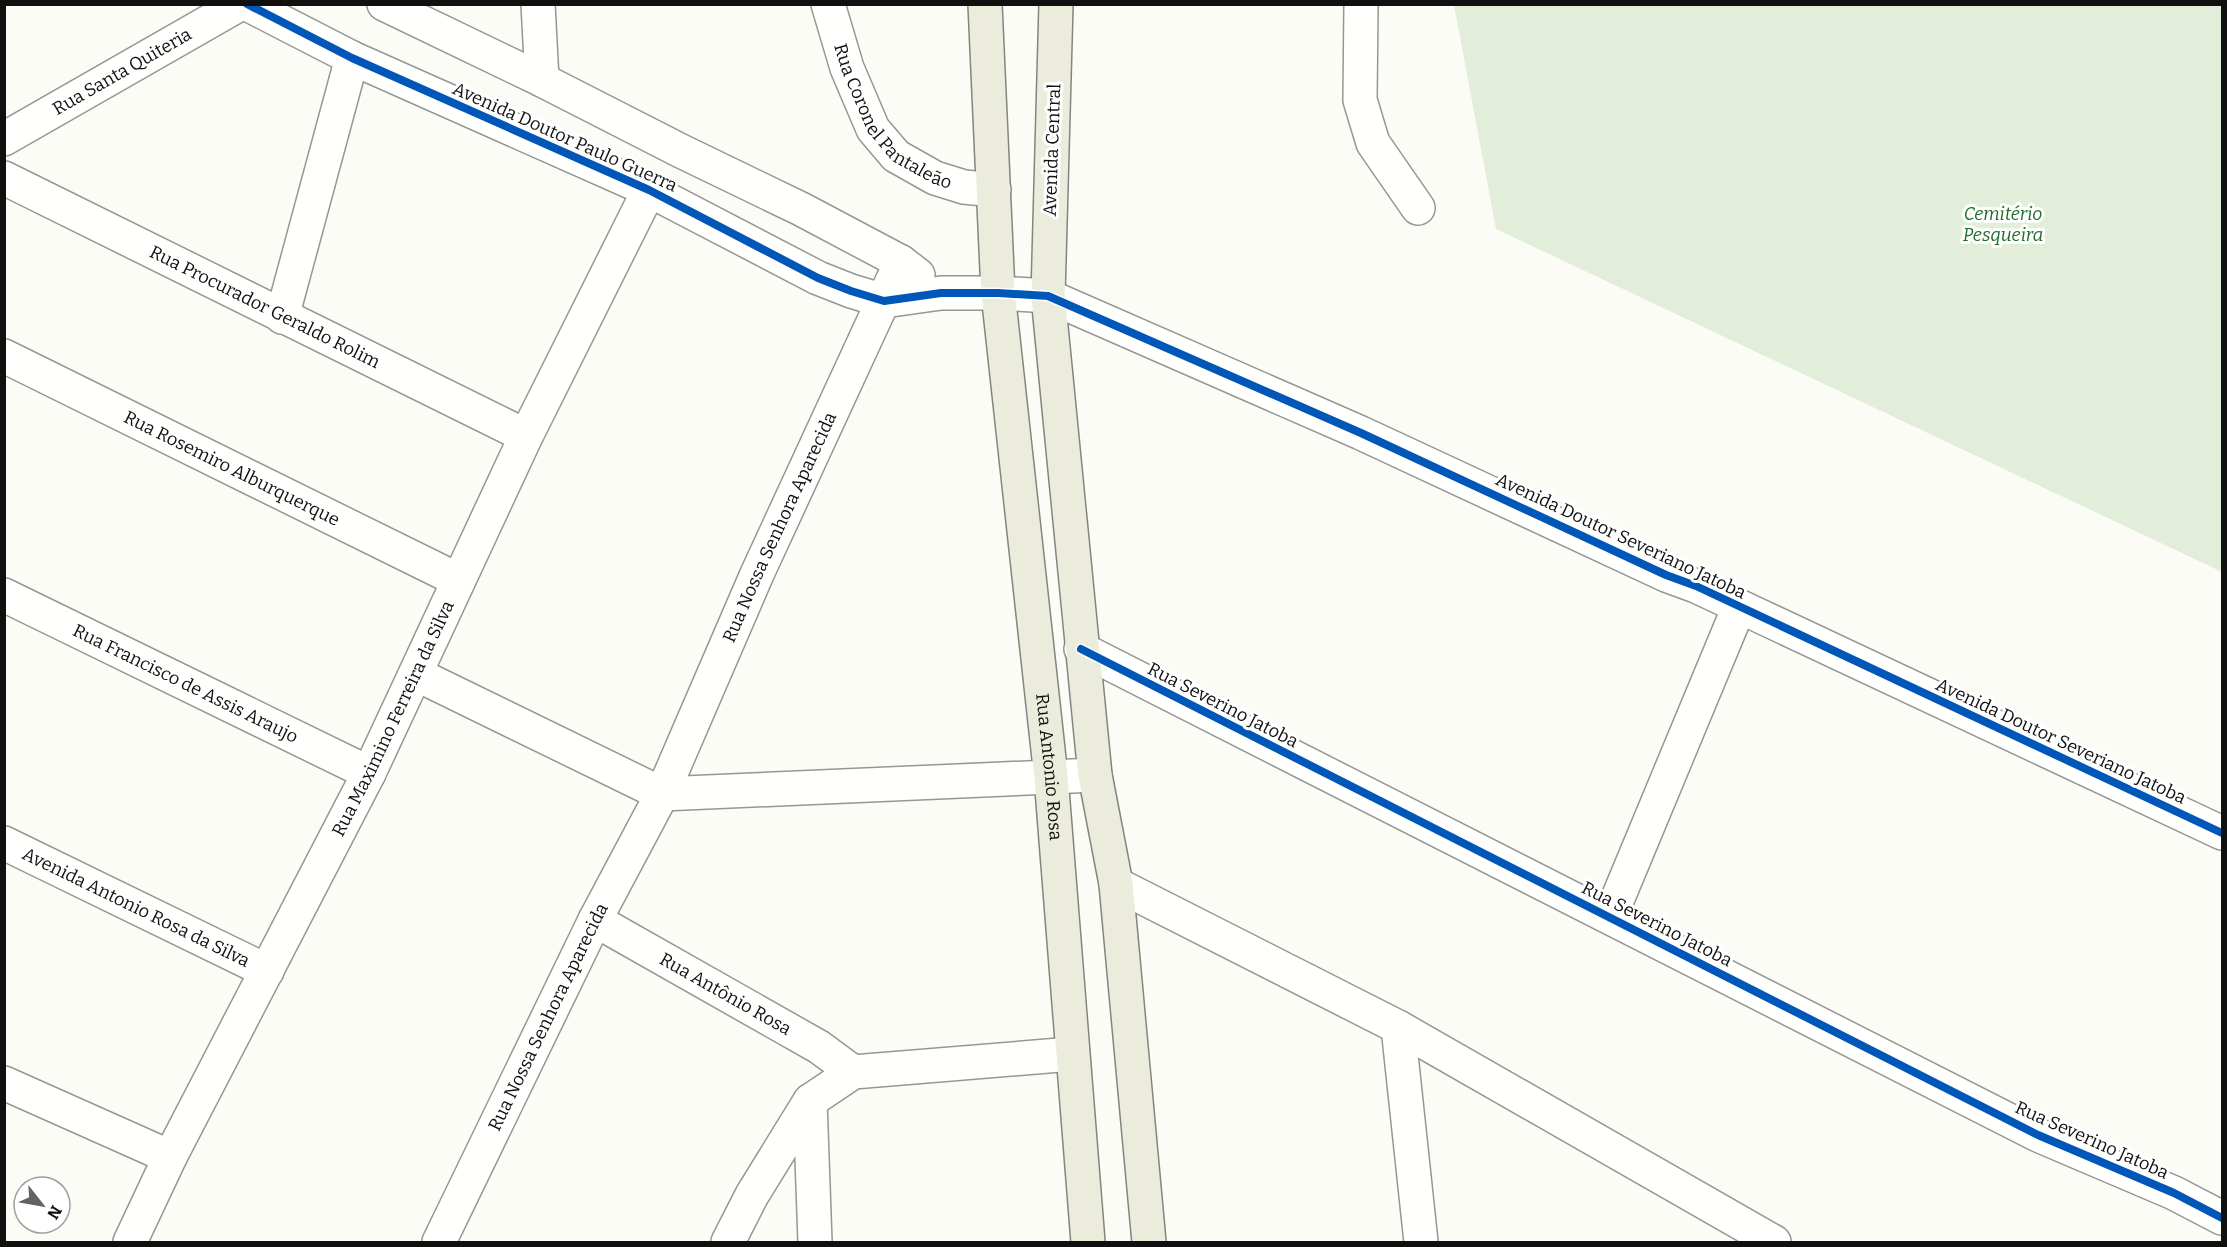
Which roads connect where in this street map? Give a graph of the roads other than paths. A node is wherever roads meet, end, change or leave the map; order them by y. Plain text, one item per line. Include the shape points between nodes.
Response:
1 (240, 4) edge
2 (247, 4) edge
3 (384, 4) edge
4 (538, 4) edge
5 (828, 4) edge
6 (985, 4) edge
7 (1056, 4) edge
8 (1361, 4) edge
9 (352, 58) junction
10 (542, 80) junction
11 (4, 139) edge
12 (4, 178) edge
13 (649, 190) junction
14 (994, 190) junction
15 (1418, 208) dead end
16 (901, 262) junction
17 (998, 292) junction
18 (941, 293) junction
19 (1048, 296) junction
20 (884, 301) junction
21 (282, 317) junction
22 (4, 356) edge
23 (526, 436) junction
24 (458, 580) junction
25 (4, 595) edge
26 (1739, 607) junction
27 (1081, 650) junction
28 (416, 674) junction
29 (369, 772) junction
30 (1095, 775) junction
31 (1051, 777) junction
32 (662, 794) junction
33 (2223, 833) edge
34 (4, 843) edge
35 (1116, 884) junction
36 (1610, 917) junction
37 (595, 920) junction
38 (267, 971) junction
39 (1398, 1027) junction
40 (1072, 1054) junction
41 (853, 1072) junction
42 (4, 1083) edge
43 (810, 1101) junction
44 (170, 1157) junction
45 (2223, 1218) edge
46 (130, 1242) edge
47 (439, 1242) edge
48 (728, 1242) edge
49 (815, 1242) edge
50 (1088, 1242) edge
51 (1149, 1242) edge
52 (1421, 1242) edge
53 (1774, 1242) edge

1 - 11 street, Rua Santa Quiteria
2 - 9 street, Avenida Doutor Paulo Guerra
3 - 10 street, Avenida Doutor Paulo Guerra
4 - 10 street
5 - 14 street, Rua Coronel Pantaleão via 847,68 873,129 896,156 935,178 964,188
6 - 14 main road
7 - 19 main road, Avenida Central
8 - 15 street via 1360,100 1373,143
9 - 13 street, Avenida Doutor Paulo Guerra
9 - 21 street
10 - 16 street, Avenida Doutor Paulo Guerra
12 - 21 street, Rua Procurador Geraldo Rolim
13 - 20 street, Avenida Doutor Paulo Guerra via 818,278
13 - 23 street, Rua Maximino Ferreira da Silva
14 - 17 main road
16 - 18 street, Avenida Doutor Paulo Guerra
16 - 20 street, Rua Nossa Senhora Aparecida
17 - 18 street, Avenida Doutor Severiano Jatoba
17 - 19 street, Avenida Doutor Severiano Jatoba
17 - 31 main road, Rua Antonio Rosa
18 - 20 street, Avenida Doutor Paulo Guerra
19 - 26 street, Avenida Doutor Severiano Jatoba via 1361,433
19 - 27 main road
20 - 32 street, Rua Nossa Senhora Aparecida via 757,574
21 - 23 street, Rua Procurador Geraldo Rolim
22 - 24 street, Rua Rosemiro Alburquerque
23 - 24 street, Rua Maximino Ferreira da Silva
24 - 28 street, Rua Maximino Ferreira da Silva
25 - 29 street, Rua Francisco de Assis Araujo
26 - 33 street, Avenida Doutor Severiano Jatoba
26 - 36 street
27 - 30 main road
27 - 36 street, Rua Severino Jatoba
28 - 29 street, Rua Maximino Ferreira da Silva
28 - 32 street
29 - 38 street, Rua Maximino Ferreira da Silva
30 - 31 street
30 - 35 main road
31 - 32 street
31 - 40 main road, Rua Antonio Rosa
32 - 37 street, Rua Nossa Senhora Aparecida
34 - 38 street, Avenida Antonio Rosa da Silva
35 - 39 street
35 - 51 main road
36 - 45 street, Rua Severino Jatoba via 2038,1135 2174,1192
37 - 41 street, Rua Antônio Rosa via 819,1047
37 - 47 street, Rua Nossa Senhora Aparecida
38 - 44 street, Rua Maximino Ferreira da Silva
39 - 52 street
39 - 53 street
40 - 41 street
40 - 50 main road, Rua Antonio Rosa
41 - 43 street
42 - 44 street
43 - 48 street
43 - 49 street
44 - 46 street, Rua Maximino Ferreira da Silva

